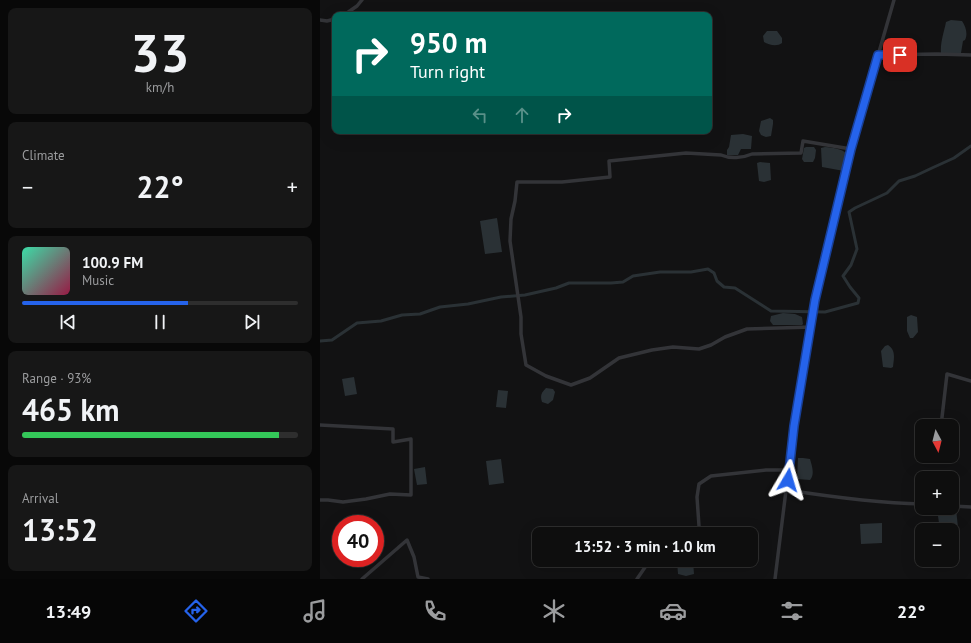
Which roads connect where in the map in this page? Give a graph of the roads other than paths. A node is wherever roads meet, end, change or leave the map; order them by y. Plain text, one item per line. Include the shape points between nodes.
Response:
1 (362, 0) edge
2 (894, 0) edge
3 (348, 12) edge
4 (320, 20) edge
5 (332, 20) edge
6 (878, 55) junction
7 (971, 56) edge
8 (851, 149) junction
9 (812, 327) junction
10 (971, 381) edge
11 (942, 419) edge
12 (320, 425) edge
13 (790, 470) junction
14 (787, 490) junction
15 (320, 500) edge
16 (915, 504) edge
17 (959, 506) edge
18 (971, 507) edge
19 (698, 527) edge
20 (645, 567) edge
21 (362, 579) edge
22 (428, 579) edge
23 (637, 579) edge
24 (774, 579) edge

1 - 3 street
2 - 6 street
4 - 5 street
6 - 7 street
6 - 8 street
8 - 9 street via 814,307
8 - 9 street via 803,141 801,153 752,154 745,157 686,153 644,157 609,161 610,177 562,182 517,182 510,241 519,300 521,334 526,365 546,376 571,385 590,378 619,358 652,350 673,347 699,349 747,329
9 - 13 street via 794,426
10 - 11 street via 947,374
12 - 15 street via 393,429 393,442 411,439 411,495 390,494 343,502
13 - 14 street
13 - 19 street via 711,476 699,484
14 - 16 street via 828,497
14 - 24 street
17 - 18 street
20 - 23 street
21 - 22 street via 407,540 418,577

